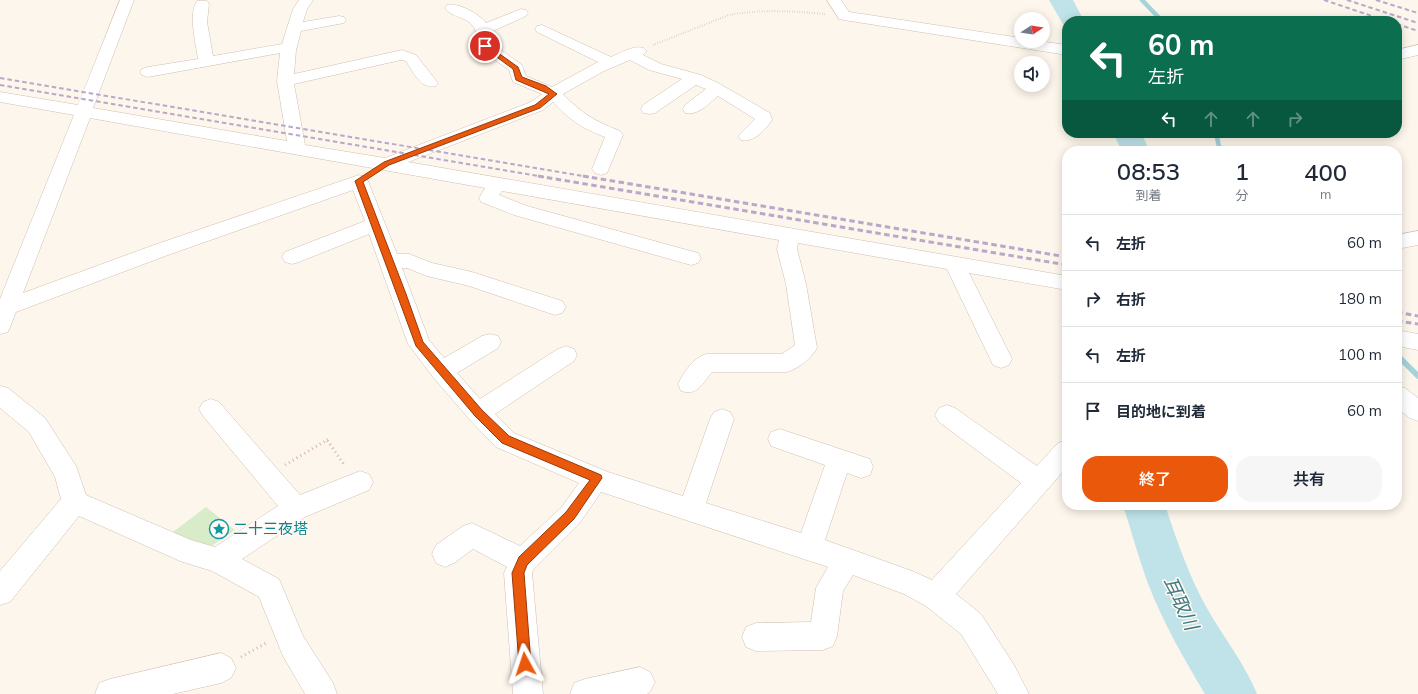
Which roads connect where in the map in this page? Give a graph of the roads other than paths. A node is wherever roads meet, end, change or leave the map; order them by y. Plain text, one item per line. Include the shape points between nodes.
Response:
1 (127, 0) edge
2 (306, 0) edge
3 (834, 0) edge
4 (202, 4) dead end
5 (452, 8) dead end
6 (521, 13) dead end
7 (339, 20) dead end
8 (295, 28) junction
9 (542, 29) dead end
10 (483, 30) junction
11 (398, 39) dead end
12 (289, 47) junction
13 (1062, 49) edge
14 (1416, 53) edge
15 (1402, 54) edge
16 (402, 56) junction
17 (206, 62) junction
18 (610, 63) junction
19 (148, 72) dead end
20 (694, 78) junction
21 (285, 81) junction
22 (430, 83) dead end
23 (717, 89) junction
24 (554, 94) junction
25 (0, 97) edge
26 (649, 109) dead end
27 (691, 109) dead end
28 (83, 112) junction
29 (747, 136) dead end
30 (297, 148) junction
31 (340, 156) junction
32 (387, 164) junction
33 (601, 169) dead end
34 (359, 181) junction
35 (497, 183) junction
36 (376, 224) junction
37 (790, 234) junction
38 (1418, 238) edge
39 (1402, 241) edge
40 (292, 257) dead end
41 (691, 258) dead end
42 (390, 261) junction
43 (955, 263) junction
44 (1062, 282) edge
45 (555, 307) dead end
46 (4, 313) edge
47 (1402, 339) edge
48 (490, 342) dead end
49 (1418, 342) edge
50 (566, 355) dead end
51 (1001, 359) dead end
52 (441, 371) junction
53 (689, 384) dead end
54 (0, 395) edge
55 (1402, 399) edge
56 (211, 409) dead end
57 (1418, 411) edge
58 (478, 413) junction
59 (947, 415) dead end
60 (722, 419) dead end
61 (780, 440) dead end
62 (1062, 456) edge
63 (597, 478) junction
64 (1039, 482) junction
65 (358, 483) road end
66 (75, 502) junction
67 (296, 509) junction
68 (691, 510) junction
69 (809, 548) junction
70 (445, 554) dead end
71 (218, 560) junction
72 (846, 560) junction
73 (523, 561) junction
74 (0, 592) edge
75 (936, 596) junction
76 (756, 637) dead end
77 (221, 668) road end
78 (640, 682) dead end
79 (1013, 693) edge
80 (110, 694) edge
81 (322, 694) edge
82 (528, 694) edge
83 (585, 694) edge

1 - 28 street
2 - 8 street via 300,9
3 - 13 street via 844,16
4 - 17 street via 200,22
5 - 10 street via 478,22
6 - 10 street
7 - 8 street
8 - 12 street
9 - 18 street
10 - 24 street via 485,46 516,68 519,79
11 - 16 street
12 - 17 street
12 - 21 street
14 - 15 street
16 - 21 street
16 - 22 street via 411,58
17 - 19 street
18 - 20 street via 635,53 655,67
18 - 24 street
20 - 23 street
20 - 26 street
21 - 30 street
23 - 27 street
23 - 29 street via 764,117 764,120
24 - 32 street via 537,106
24 - 33 street via 570,111 589,125 614,135
25 - 28 street
28 - 30 street
28 - 46 street
30 - 31 street
31 - 32 street
31 - 34 street
32 - 34 street
32 - 35 street
34 - 36 street
34 - 46 street via 161,250
35 - 37 street
35 - 41 street via 488,198 521,211
36 - 40 street
36 - 42 street
37 - 43 street
37 - 53 street via 787,249 796,284 806,348 787,363 706,363
38 - 39 street
42 - 45 street via 409,261 426,269 472,279
42 - 52 street via 419,344
43 - 44 street
43 - 51 street
47 - 49 street
48 - 52 street
50 - 58 street
52 - 58 street
54 - 66 street via 37,425 67,474
55 - 57 street
56 - 67 street
58 - 63 street via 505,440
59 - 64 street
60 - 68 street
61 - 69 street via 850,464
62 - 64 street
63 - 68 street
63 - 73 street via 570,516
64 - 75 street
65 - 67 street
66 - 71 street via 189,552
66 - 74 street
67 - 71 street
68 - 69 street
69 - 72 street
70 - 73 street via 472,535
71 - 81 street via 269,588 293,646
72 - 75 street via 912,584
72 - 76 street via 830,588 823,636
73 - 82 street via 518,573
75 - 79 street via 971,624
77 - 80 street
78 - 83 street

